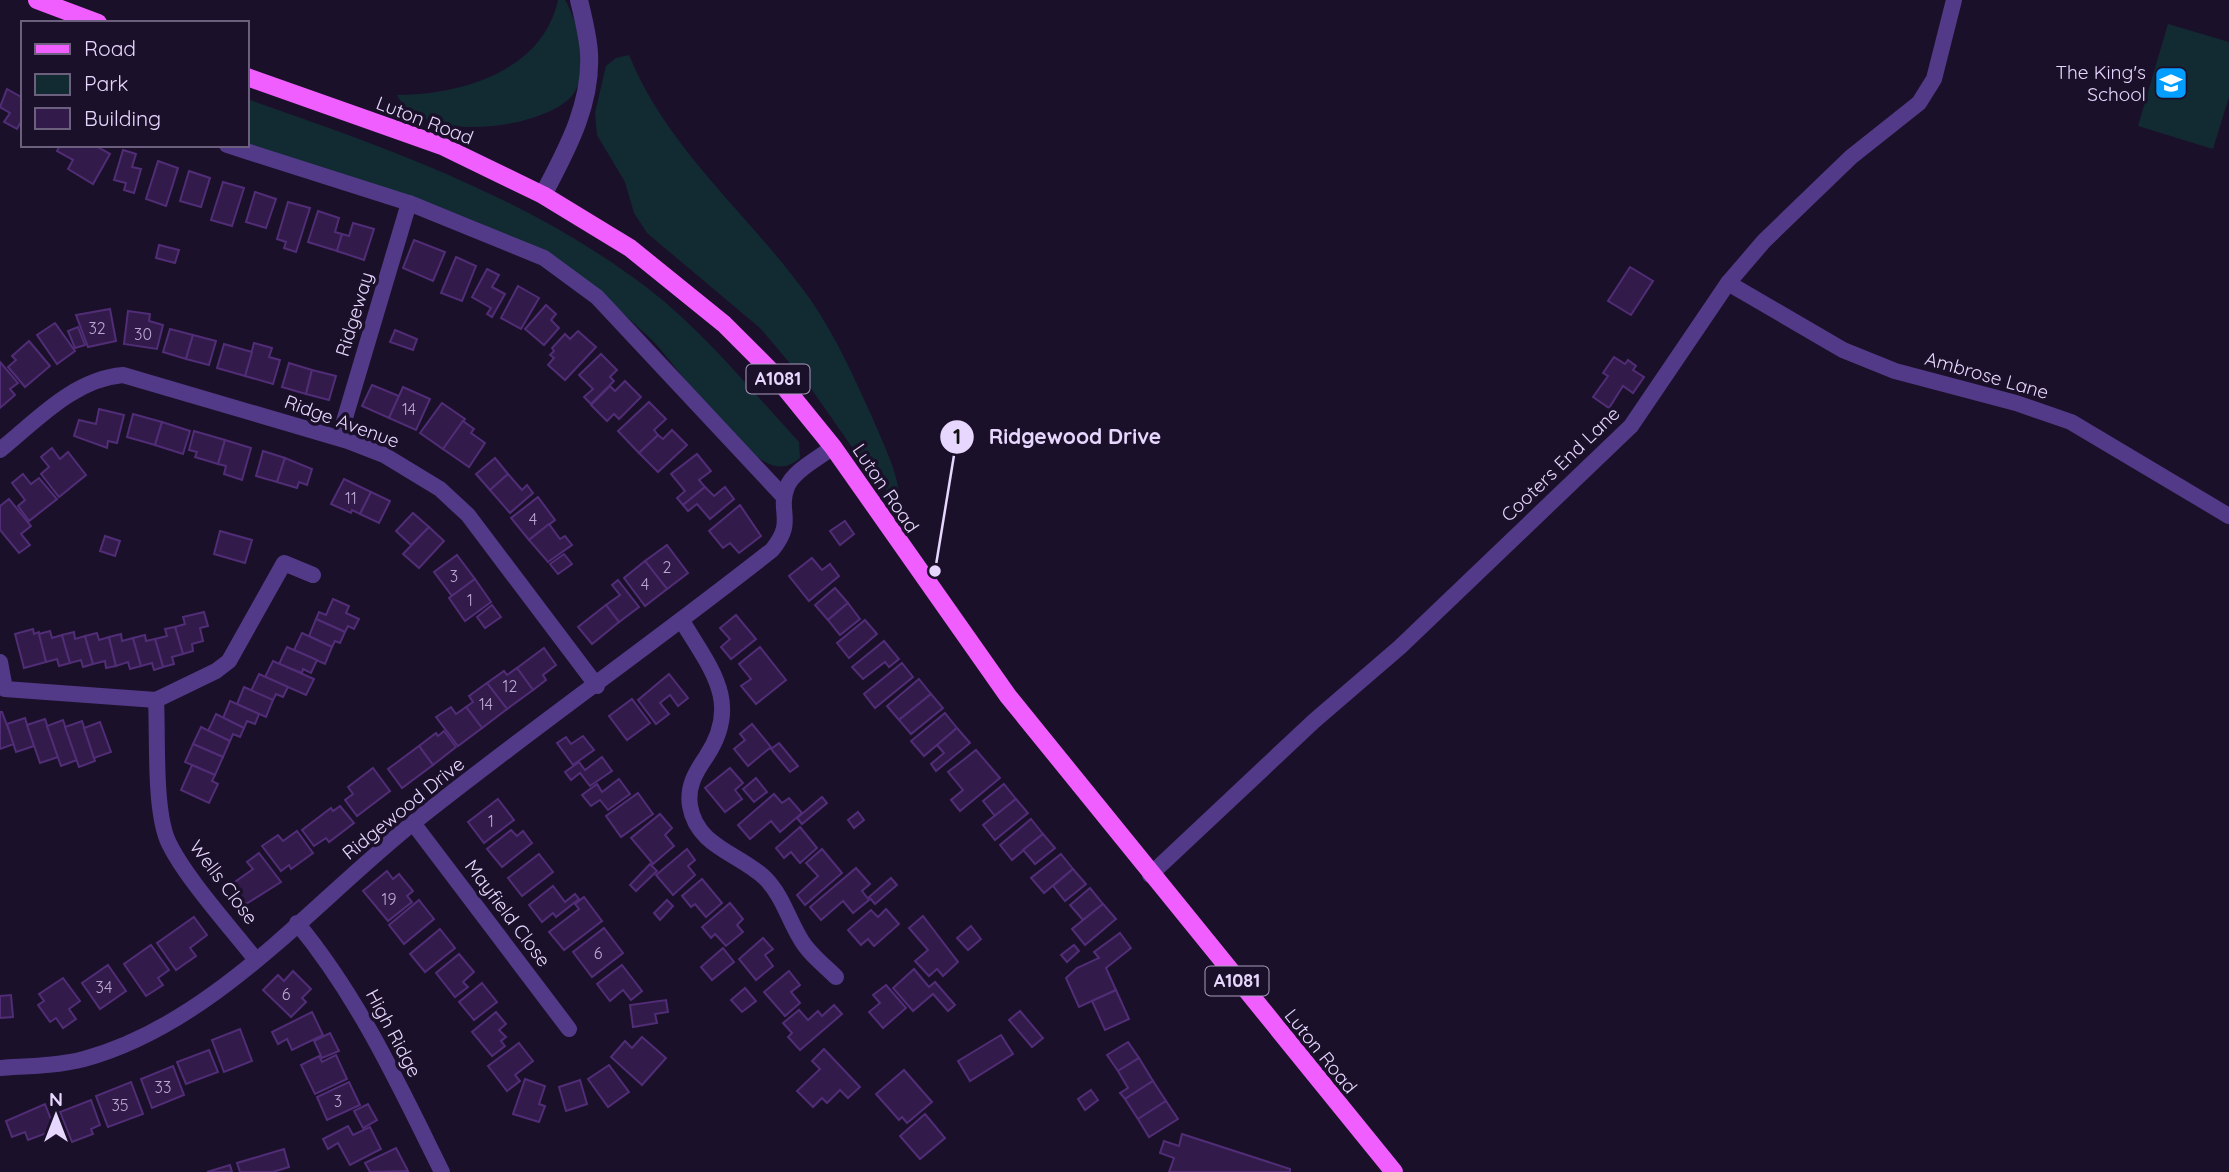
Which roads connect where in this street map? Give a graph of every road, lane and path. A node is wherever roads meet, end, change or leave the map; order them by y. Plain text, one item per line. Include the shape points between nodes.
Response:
1 (37, 0) edge
2 (579, 0) edge
3 (1954, 0) edge
4 (93, 21) edge
5 (248, 77) edge
6 (233, 147) edge
7 (542, 195) junction
8 (409, 202) junction
9 (1728, 283) junction
10 (339, 438) junction
11 (832, 447) junction
12 (0, 450) edge
13 (784, 497) junction
14 (2229, 516) edge
15 (313, 575) dead end
16 (682, 621) junction
17 (0, 662) edge
18 (597, 686) junction
19 (156, 700) junction
20 (413, 823) junction
21 (1150, 875) junction
22 (297, 923) junction
23 (256, 960) junction
24 (836, 977) dead end
25 (569, 1029) dead end
26 (0, 1068) edge
27 (442, 1172) edge
28 (1394, 1172) edge

1 - 4 main road
2 - 7 street via 589,53 587,85 581,116
3 - 9 street, Cooters End Lane via 1934,79 1919,103 1807,199
5 - 7 main road, Luton Road / A1081 via 442,146
6 - 8 street
7 - 11 main road, Luton Road / A1081 via 630,248 695,298 773,373
8 - 10 street, Ridgeway
8 - 13 street via 544,258 597,297
9 - 14 street, Ambrose Lane via 1843,350 1895,371 2071,422
9 - 21 street, Cooters End Lane via 1632,426 1400,647
10 - 12 street, Ridge Avenue via 123,375 107,376 76,389
10 - 18 street, Ridge Avenue via 409,468 468,515
11 - 13 street via 791,480
11 - 21 main road, Luton Road / A1081 via 1008,696
13 - 16 street, Ridgewood Drive via 786,529 772,550
15 - 19 street via 284,563 229,661
16 - 18 street, Ridgewood Drive
16 - 24 street via 718,682 724,713 715,744 693,776 690,805 694,820 716,846 766,879 801,940
17 - 19 street via 5,689
18 - 20 street, Ridgewood Drive
19 - 23 street, Wells Close via 161,814 167,838
20 - 22 street, Ridgewood Drive
20 - 25 street, Mayfield Close
21 - 28 main road, Luton Road / A1081
22 - 23 street, Ridgewood Drive
22 - 27 street, High Ridge via 365,1019
23 - 26 street, Ridgewood Drive via 198,1006 133,1041 82,1059

